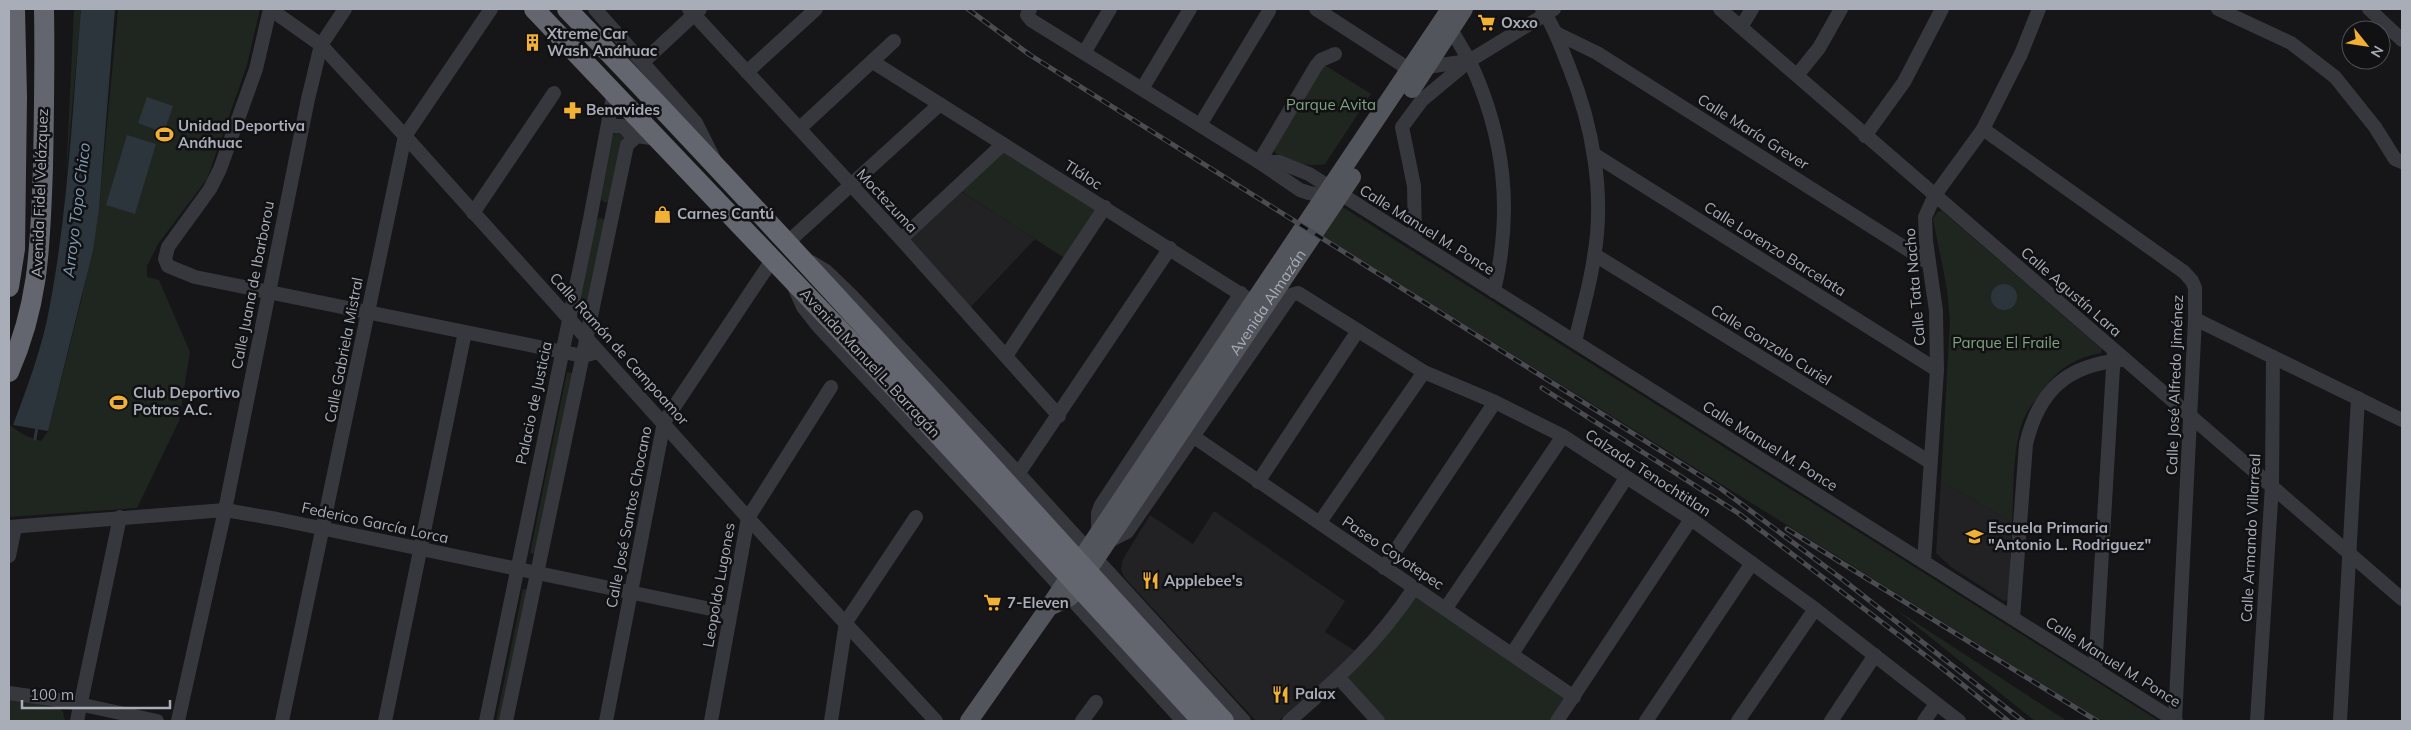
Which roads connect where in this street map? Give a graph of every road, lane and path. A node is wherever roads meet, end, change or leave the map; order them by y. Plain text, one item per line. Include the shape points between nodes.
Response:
1 (15, 9) edge
2 (39, 9) edge
3 (44, 9) edge
4 (270, 9) edge
5 (345, 9) edge
6 (491, 9) edge
7 (534, 9) edge
8 (567, 9) edge
9 (595, 9) edge
10 (816, 9) edge
11 (1110, 9) edge
12 (1190, 9) edge
13 (1450, 9) edge
14 (1464, 9) edge
15 (1720, 9) edge
16 (1752, 9) edge
17 (1841, 9) edge
18 (1942, 9) edge
19 (2039, 9) edge
20 (2218, 9) edge
21 (2369, 9) edge
22 (1322, 10) edge
23 (1547, 10) edge
24 (695, 11) edge
25 (1269, 11) dead end
26 (1029, 13) edge
27 (1741, 27) junction
28 (1451, 29) junction
29 (44, 30) junction
30 (1556, 34) junction
31 (2402, 40) edge
32 (894, 41) dead end
33 (321, 45) junction
34 (1084, 53) junction
35 (1335, 54) dead end
36 (1469, 61) junction
37 (643, 62) junction
38 (873, 62) junction
39 (1413, 70) junction
40 (747, 72) junction
41 (1798, 74) junction
42 (1142, 89) junction
43 (614, 92) junction
44 (554, 93) dead end
45 (940, 104) junction
46 (1200, 125) junction
47 (608, 126) junction
48 (800, 128) junction
49 (1982, 129) junction
50 (405, 136) junction
51 (1866, 136) junction
52 (633, 138) junction
53 (658, 139) junction
54 (1003, 144) junction
55 (1595, 155) junction
56 (2399, 160) edge
57 (1259, 162) junction
58 (717, 167) junction
59 (850, 185) junction
60 (1316, 188) junction
61 (1936, 195) junction
62 (594, 199) junction
63 (615, 204) junction
64 (1105, 207) junction
65 (473, 213) junction
66 (590, 219) junction
67 (611, 221) junction
68 (901, 239) junction
69 (1415, 242) junction
70 (1170, 248) junction
71 (794, 249) junction
72 (1595, 255) junction
73 (772, 260) junction
74 (1929, 263) junction
75 (791, 280) junction
76 (9, 287) edge
77 (268, 291) junction
78 (1494, 292) junction
79 (1241, 294) junction
80 (369, 311) junction
81 (1276, 316) junction
82 (569, 319) junction
83 (2196, 319) junction
84 (465, 332) junction
85 (1357, 332) junction
86 (587, 340) junction
87 (1575, 342) junction
88 (1208, 344) junction
89 (561, 351) junction
90 (598, 352) junction
91 (583, 356) junction
92 (1006, 356) junction
93 (2117, 357) junction
94 (2273, 357) junction
95 (1242, 365) junction
96 (1937, 370) junction
97 (9, 372) edge
98 (1424, 372) junction
99 (904, 385) junction
100 (831, 387) dead end
101 (2358, 398) junction
102 (1495, 402) junction
103 (1059, 416) junction
104 (2192, 416) junction
105 (2402, 420) edge
106 (664, 422) junction
107 (1563, 436) junction
108 (1194, 437) junction
109 (1930, 462) junction
110 (1019, 474) junction
111 (1626, 478) junction
112 (1258, 482) junction
113 (2272, 486) junction
114 (225, 510) junction
115 (991, 511) junction
116 (120, 517) junction
117 (916, 517) dead end
118 (748, 518) junction
119 (1691, 519) junction
120 (1320, 522) junction
121 (12, 527) edge
122 (324, 528) junction
123 (1102, 538) junction
124 (421, 550) junction
125 (1092, 554) junction
126 (2350, 554) junction
127 (9, 556) edge
128 (1924, 562) junction
129 (1752, 563) junction
130 (1384, 568) junction
131 (516, 569) junction
132 (536, 572) junction
133 (1414, 588) junction
134 (630, 591) junction
135 (1066, 592) junction
136 (2402, 599) edge
137 (1446, 608) junction
138 (1815, 609) junction
139 (730, 614) junction
140 (2013, 618) junction
141 (846, 622) junction
142 (1174, 643) junction
143 (1512, 654) junction
144 (1875, 655) junction
145 (2095, 670) junction
146 (1139, 674) junction
147 (1338, 678) junction
148 (9, 693) edge
149 (1574, 697) junction
150 (64, 701) junction
151 (1096, 702) dead end
152 (80, 704) junction
153 (1936, 704) junction
154 (95, 708) junction
155 (712, 720) edge
156 (68, 721) edge
157 (77, 721) edge
158 (86, 721) edge
159 (157, 721) edge
160 (178, 721) edge
161 (282, 721) edge
162 (385, 721) edge
163 (486, 721) edge
164 (506, 721) edge
165 (606, 721) edge
166 (831, 721) edge
167 (936, 721) edge
168 (969, 721) edge
169 (1082, 721) edge
170 (1183, 721) edge
171 (1202, 721) edge
172 (1224, 721) edge
173 (1244, 721) edge
174 (1289, 721) edge
175 (1378, 721) edge
176 (1557, 721) edge
177 (1646, 721) edge
178 (1738, 721) edge
179 (1831, 721) edge
180 (1924, 721) edge
181 (1959, 721) edge
182 (2176, 721) edge
183 (2258, 721) edge
184 (2340, 721) edge

1 - 76 highway, Avenida Fidel Velázquez via 15,249
2 - 29 highway
3 - 29 highway, Avenida Fidel Velázquez
4 - 33 street, Calle Ramón de Campoamor
4 - 77 street via 256,69 220,169 210,189 168,247 165,259 168,266 195,277
5 - 33 street, Calle Juana de Ibarborou
6 - 50 street, Calle Gabriela Mistral
7 - 43 highway, Avenida Manuel L. Barragán
8 - 58 highway, Avenida Manuel L. Barragán
9 - 37 street
10 - 40 street
11 - 34 street
12 - 42 street
13 - 39 main road
14 - 28 main road, Avenida Almazán
15 - 27 street, Calle Agustín Lara
16 - 27 street
17 - 41 street via 1819,48
18 - 51 street via 1904,82
19 - 49 street, Calle Tata Nacho via 2018,60
20 - 56 street via 2291,43 2335,77
21 - 31 street
22 - 39 street
23 - 30 street
23 - 36 street
24 - 37 street
24 - 40 street, Moctezuma
25 - 46 street
26 - 34 street
27 - 41 street, Calle Agustín Lara
28 - 36 street
28 - 39 main road, Avenida Almazán
29 - 97 highway, Avenida Fidel Velázquez via 40,248 36,288
30 - 55 street via 1576,84
30 - 74 street, Calle María Grever via 1597,53
32 - 38 street
33 - 50 street, Calle Ramón de Campoamor
33 - 77 street, Calle Juana de Ibarborou
34 - 42 street
35 - 57 street via 1316,66
36 - 39 street
36 - 69 street via 1422,100 1402,127 1414,186
36 - 78 street via 1490,112 1502,163 1505,234
37 - 58 street via 696,123
38 - 45 street, Tláloc
38 - 48 street
39 - 60 main road
39 - 123 main road, Avenida Almazán
40 - 48 street, Moctezuma
41 - 51 street, Calle Agustín Lara
42 - 46 street
43 - 47 street, Palacio de Justicia
43 - 53 highway, Avenida Manuel L. Barragán
44 - 65 street
45 - 54 street, Tláloc
45 - 59 street
46 - 57 street
47 - 52 street via 623,126
47 - 62 street, Palacio de Justicia
48 - 59 street, Moctezuma
49 - 61 street, Calle Tata Nacho
49 - 83 street, Calle José Alfredo Jiménez via 2189,276 2195,292
50 - 65 street, Calle Ramón de Campoamor
50 - 80 street, Calle Gabriela Mistral
51 - 61 street, Calle Agustín Lara
52 - 53 street via 647,136
52 - 63 street via 627,145
53 - 73 highway, Avenida Manuel L. Barragán
54 - 64 street, Tláloc
54 - 68 street
55 - 72 street
55 - 96 street, Calle Lorenzo Barcelata
57 - 60 street, Calle Manuel M. Ponce via 1279,162 1309,174
58 - 71 highway, Avenida Manuel L. Barragán
59 - 68 street, Moctezuma
59 - 71 street
60 - 69 street, Calle Manuel M. Ponce via 1346,198
61 - 74 street, Calle Tata Nacho via 1925,218
61 - 93 street, Calle Agustín Lara
62 - 63 street via 603,207
62 - 66 street, Palacio de Justicia
63 - 67 street
64 - 70 street, Tláloc
64 - 92 street
65 - 82 street, Calle Ramón de Campoamor
66 - 67 street via 602,214
66 - 82 street, Palacio de Justicia
67 - 86 street
68 - 92 street, Moctezuma
69 - 78 street, Calle Manuel M. Ponce
70 - 79 street, Tláloc
70 - 103 street
71 - 99 highway, Avenida Manuel L. Barragán
71 - 110 street via 826,271 851,295
72 - 87 street
72 - 109 street, Calle Gonzalo Curiel
73 - 75 highway, Avenida Manuel L. Barragán
73 - 106 street, Calle José Santos Chocano
74 - 96 street, Calle Tata Nacho via 1937,321
75 - 99 highway, Avenida Manuel L. Barragán
75 - 115 street via 803,307 818,326
77 - 80 street
77 - 114 street, Calle Juana de Ibarborou
78 - 87 street, Calle Manuel M. Ponce
79 - 81 street, Tláloc
79 - 88 street
80 - 84 street
80 - 122 street, Calle Gabriela Mistral
81 - 85 street, Calzada Tenochtitlan via 1294,293
81 - 95 street
82 - 86 street, Calle Ramón de Campoamor
82 - 89 street, Palacio de Justicia
83 - 94 street
83 - 104 street, Calle José Alfredo Jiménez
84 - 89 street
84 - 124 street
85 - 98 street, Calzada Tenochtitlan
85 - 112 street
86 - 90 street, Calle Ramón de Campoamor
86 - 91 street
87 - 128 street, Calle Manuel M. Ponce
88 - 95 street
88 - 123 street via 1101,505 1098,513
89 - 91 street
89 - 131 street, Palacio de Justicia
90 - 91 street
90 - 106 street, Calle Ramón de Campoamor
91 - 132 street
92 - 103 street, Moctezuma
93 - 104 street, Calle Agustín Lara
93 - 140 street via 2087,365 2067,375 2048,395 2033,421 2026,444
93 - 145 street
94 - 101 street
94 - 113 street, Calle Armando Villarreal
95 - 108 street
96 - 109 street, Calle Tata Nacho
98 - 102 street, Calzada Tenochtitlan
98 - 120 street
99 - 171 highway, Avenida Manuel L. Barragán
99 - 172 highway, Avenida Manuel L. Barragán
100 - 118 street, Leopoldo Lugones
101 - 105 street
101 - 126 street
102 - 107 street, Calzada Tenochtitlan
102 - 130 street
103 - 110 street
104 - 113 street, Calle Agustín Lara
104 - 182 street, Calle José Alfredo Jiménez
106 - 118 street, Calle Ramón de Campoamor
106 - 134 street, Calle José Santos Chocano
107 - 111 street, Calzada Tenochtitlan
107 - 137 street
108 - 112 street, Paseo Coyotepec
108 - 123 street via 1127,532
109 - 128 street, Calle Tata Nacho
110 - 115 street
110 - 125 street
111 - 119 street, Calzada Tenochtitlan
111 - 143 street
112 - 120 street, Paseo Coyotepec
113 - 126 street, Calle Agustín Lara
113 - 183 street, Calle Armando Villarreal
114 - 116 street, Federico García Lorca
114 - 122 street, Federico García Lorca
114 - 160 street, Calle Juana de Ibarborou
115 - 135 street
116 - 121 street, Federico García Lorca
116 - 152 street
117 - 141 street
118 - 139 street, Leopoldo Lugones
118 - 141 street, Calle Ramón de Campoamor
119 - 129 street, Calzada Tenochtitlan
119 - 149 street
120 - 130 street, Paseo Coyotepec
121 - 127 street
122 - 124 street, Federico García Lorca
122 - 161 street, Calle Gabriela Mistral
123 - 125 main road, Avenida Almazán
124 - 131 street, Federico García Lorca
124 - 162 street
125 - 135 main road, Avenida Almazán
125 - 142 street
126 - 136 street, Calle Agustín Lara
126 - 184 street
128 - 140 street, Calle Manuel M. Ponce
129 - 138 street, Calzada Tenochtitlan
129 - 177 street
130 - 133 street, Paseo Coyotepec
131 - 132 street, Federico García Lorca
131 - 163 street, Palacio de Justicia
132 - 134 street, Federico García Lorca
132 - 164 street
133 - 137 street, Paseo Coyotepec
133 - 147 street via 1378,637
134 - 139 street, Federico García Lorca
134 - 165 street, Calle José Santos Chocano
135 - 146 street
135 - 168 main road via 1048,607
137 - 143 street, Paseo Coyotepec
138 - 144 street, Calzada Tenochtitlan
138 - 178 street
139 - 155 street, Leopoldo Lugones
140 - 145 street, Calle Manuel M. Ponce
141 - 166 street
141 - 167 street, Calle Ramón de Campoamor
142 - 146 street
142 - 173 street
143 - 149 street, Paseo Coyotepec
144 - 153 street, Calzada Tenochtitlan
144 - 179 street
145 - 182 street, Calle Manuel M. Ponce
146 - 170 street
147 - 174 street
147 - 175 street
148 - 150 street
149 - 176 street
150 - 152 street
150 - 156 street
151 - 169 street
152 - 154 street
152 - 157 street
153 - 180 street
153 - 181 street, Calzada Tenochtitlan
154 - 158 street
154 - 159 street

